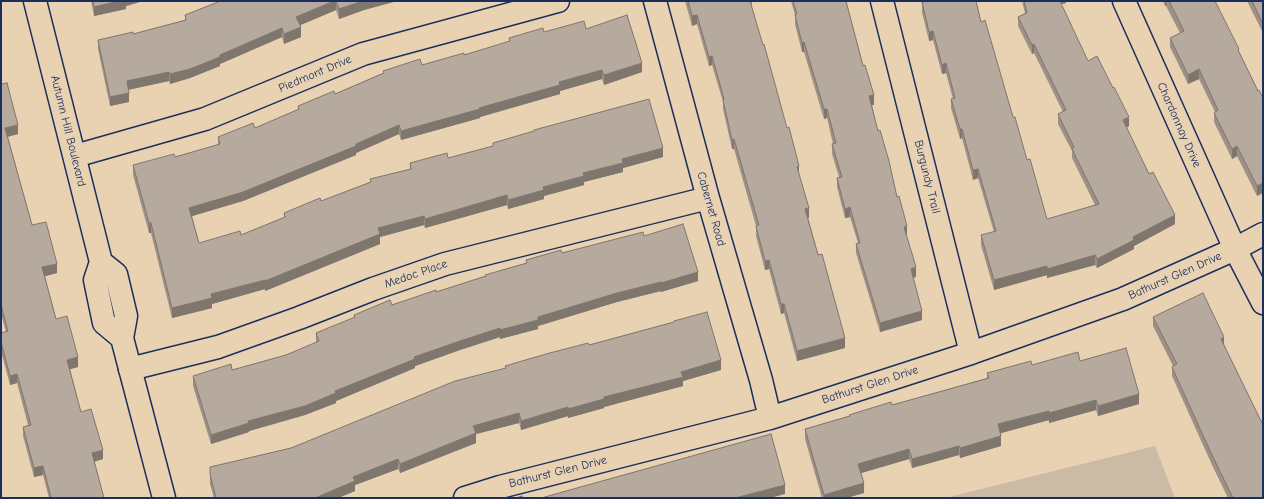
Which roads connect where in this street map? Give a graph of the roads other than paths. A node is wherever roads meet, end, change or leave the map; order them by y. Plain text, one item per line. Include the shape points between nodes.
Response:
1 (35, 1) edge
2 (558, 1) edge
3 (654, 1) edge
4 (882, 1) edge
5 (1124, 1) edge
6 (75, 156) junction
7 (708, 198) junction
8 (1263, 234) edge
9 (1235, 249) junction
10 (1263, 303) edge
11 (971, 353) junction
12 (130, 369) junction
13 (770, 418) junction
14 (164, 498) edge
15 (465, 498) edge

1 - 6 street, Autumn Hill Boulevard
2 - 6 street, Piedmont Drive via 363,54 205,119
3 - 7 street, Cabernet Road
4 - 11 street, Burgundy Trail
5 - 9 street, Chardonnay Drive
6 - 12 street, Autumn Hill Boulevard via 101,262 116,274 126,316 122,338
7 - 12 street, Medoc Place via 445,264 218,347
7 - 13 street, Cabernet Road
8 - 9 street, Bathurst Glen Drive
9 - 10 street, Chardonnay Drive
9 - 11 street, Bathurst Glen Drive via 1123,299
11 - 13 street, Bathurst Glen Drive
12 - 14 street, Autumn Hill Boulevard
13 - 15 street, Bathurst Glen Drive

